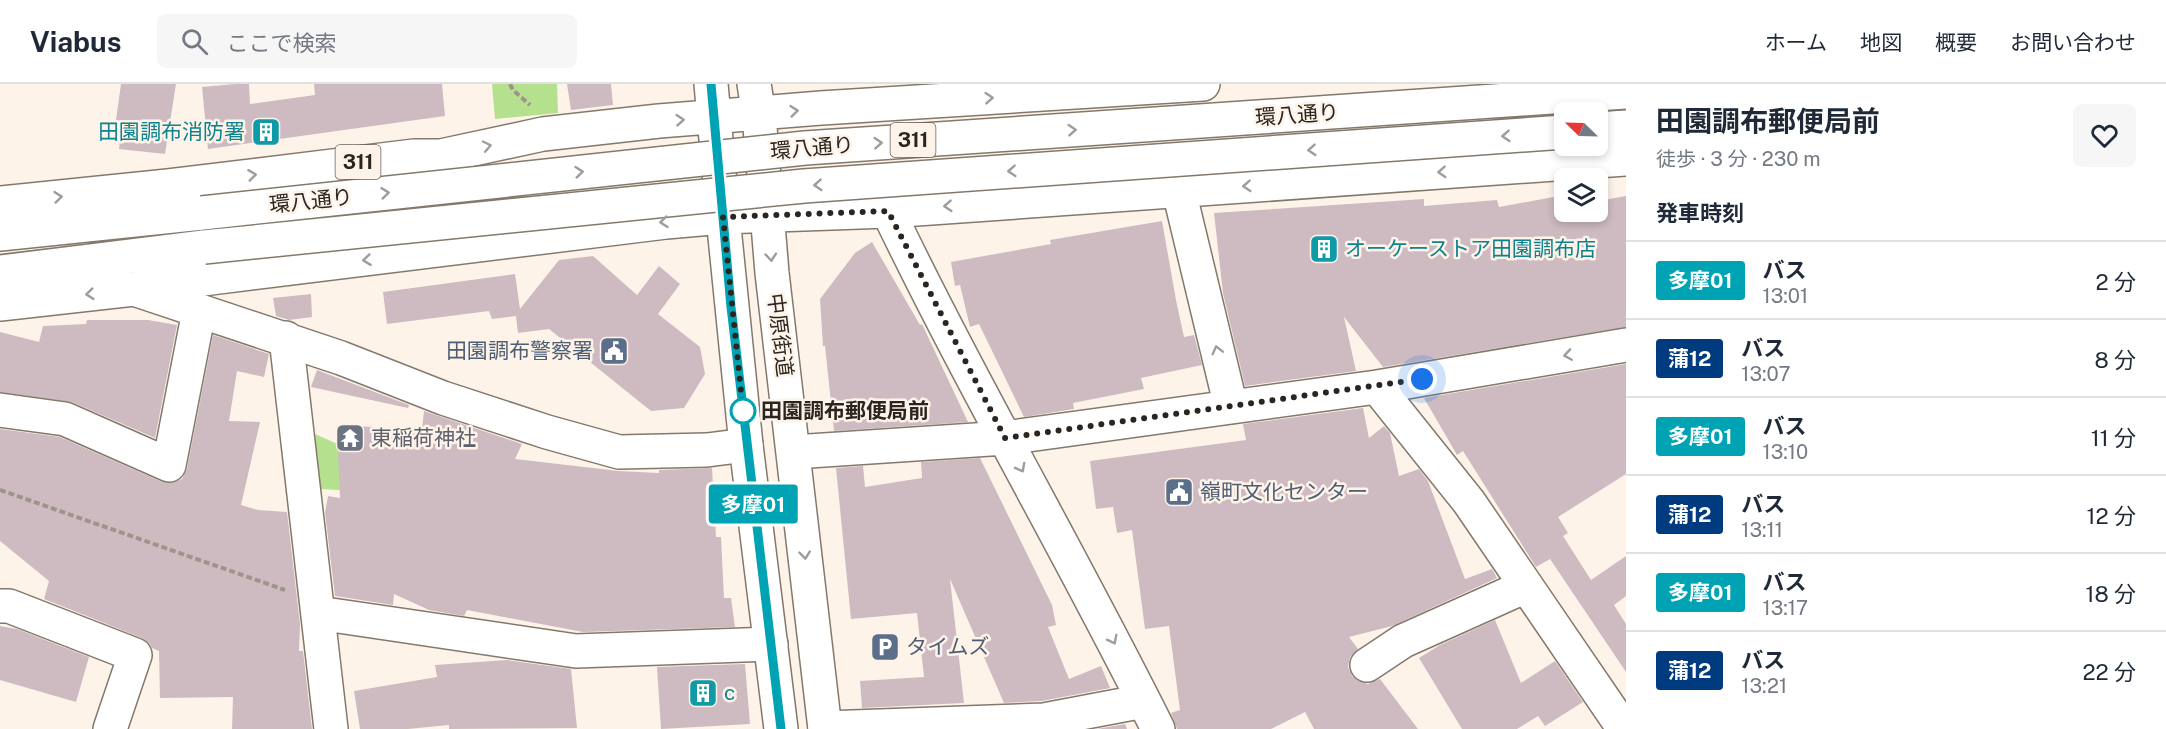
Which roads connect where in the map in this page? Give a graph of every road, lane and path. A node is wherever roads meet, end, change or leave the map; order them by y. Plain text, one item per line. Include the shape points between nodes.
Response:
1 (711, 84) edge
2 (1203, 84) edge
3 (1157, 86) edge
4 (1626, 92) edge
5 (756, 99) edge
6 (715, 117) junction
7 (1626, 127) edge
8 (1608, 128) edge
9 (1554, 133) edge
10 (441, 156) junction
11 (1626, 159) edge
12 (1179, 190) junction
13 (0, 203) edge
14 (888, 211) junction
15 (767, 215) junction
16 (723, 217) junction
17 (0, 234) edge
18 (451, 249) junction
19 (0, 272) edge
20 (134, 289) junction
21 (0, 304) edge
22 (199, 311) junction
23 (286, 338) junction
24 (1626, 345) edge
25 (1377, 387) junction
26 (1231, 407) junction
27 (0, 410) edge
28 (1005, 438) junction
29 (746, 445) junction
30 (794, 452) junction
31 (0, 490) edge
32 (1526, 586) junction
33 (0, 606) edge
34 (317, 607) junction
35 (771, 644) junction
36 (1367, 665) dead end
37 (1151, 715) edge
38 (825, 728) edge
39 (110, 729) edge
40 (331, 729) edge
41 (781, 729) edge
42 (1624, 729) edge

1 - 6 main road
2 - 3 main road, 311
5 -> 3 main road, 311 via 821,108
17 -> 4 main road, 環八通り / 311, bridge via 805,148
5 - 6 main road, 311
5 - 15 main road, 中原街道
10 -> 6 main road, 311 via 549,133
6 - 16 main road
7 - 8 main road
9 -> 19 main road, 環八通り / 311, bridge via 804,186 204,247
13 -> 10 main road, 311
10 - 18 main road
11 -> 12 main road
12 -> 14 main road
26 -> 12 main road
14 - 15 main road
14 - 28 main road
15 - 16 main road
15 -> 30 main road, 中原街道
16 -> 18 main road via 578,231
16 - 29 main road
18 -> 20 main road
20 -> 21 main road
20 - 22 main road
22 - 23 main road
22 - 27 main road via 169,465 65,419
23 - 29 main road via 443,398 619,452
23 - 34 main road
24 -> 25 main road
25 - 26 main road
25 - 32 main road via 1469,502
26 - 28 main road
28 - 30 main road
28 -> 37 main road
29 - 35 main road
30 -> 38 main road, 中原街道
31 - 34 path
32 - 36 main road via 1403,641
32 - 42 main road
33 - 39 main road via 9,606 135,655
34 - 35 main road via 576,651
34 - 40 main road
35 - 41 main road
37 - 38 main road

